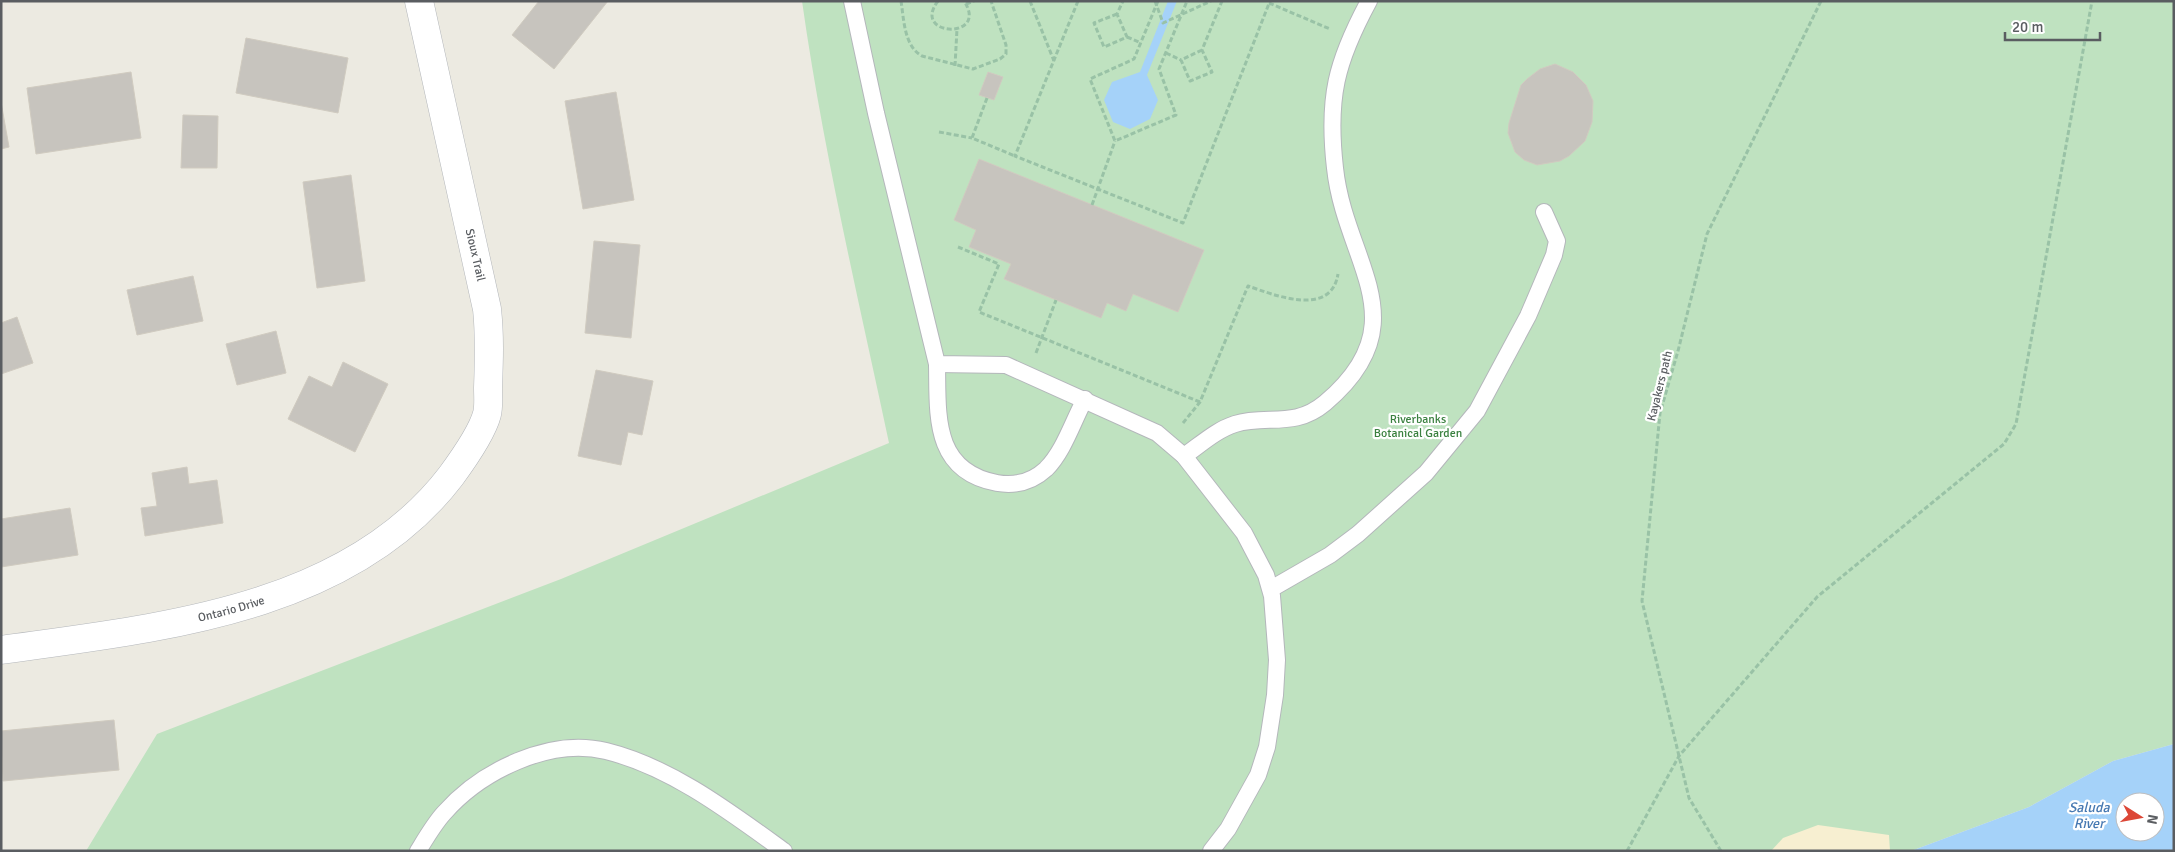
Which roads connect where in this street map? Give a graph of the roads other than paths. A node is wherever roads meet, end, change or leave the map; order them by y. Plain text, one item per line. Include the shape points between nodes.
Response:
1 (419, 1) edge
2 (852, 1) edge
3 (1369, 1) edge
4 (1544, 212) dead end
5 (937, 364) junction
6 (1084, 399) junction
7 (1184, 456) junction
8 (434, 498) joint
9 (1270, 589) junction
10 (1, 650) edge
11 (418, 851) edge
12 (784, 851) edge
13 (1211, 851) edge

1 - 8 street, Sioux Trail via 487,309 490,341 487,415 466,457
2 - 5 lane
3 - 7 lane via 1347,42 1334,89 1332,112 1335,170 1340,195 1374,308 1372,341 1353,373 1312,412 1286,420 1236,423 1223,428
4 - 9 lane via 1557,241 1554,255 1528,316 1478,412 1426,473 1358,534 1330,555
5 - 6 lane via 999,363
5 - 6 lane via 938,422 948,452 967,472 994,482 1024,482 1047,468
6 - 7 lane via 1157,433
7 - 9 lane via 1244,533
8 - 10 street, Ontario Drive via 398,532 346,566 298,588 210,615 117,634
9 - 13 lane via 1277,660 1267,747 1246,801
11 - 12 lane via 444,813 483,780 512,762 566,748 604,750 656,770 737,817

